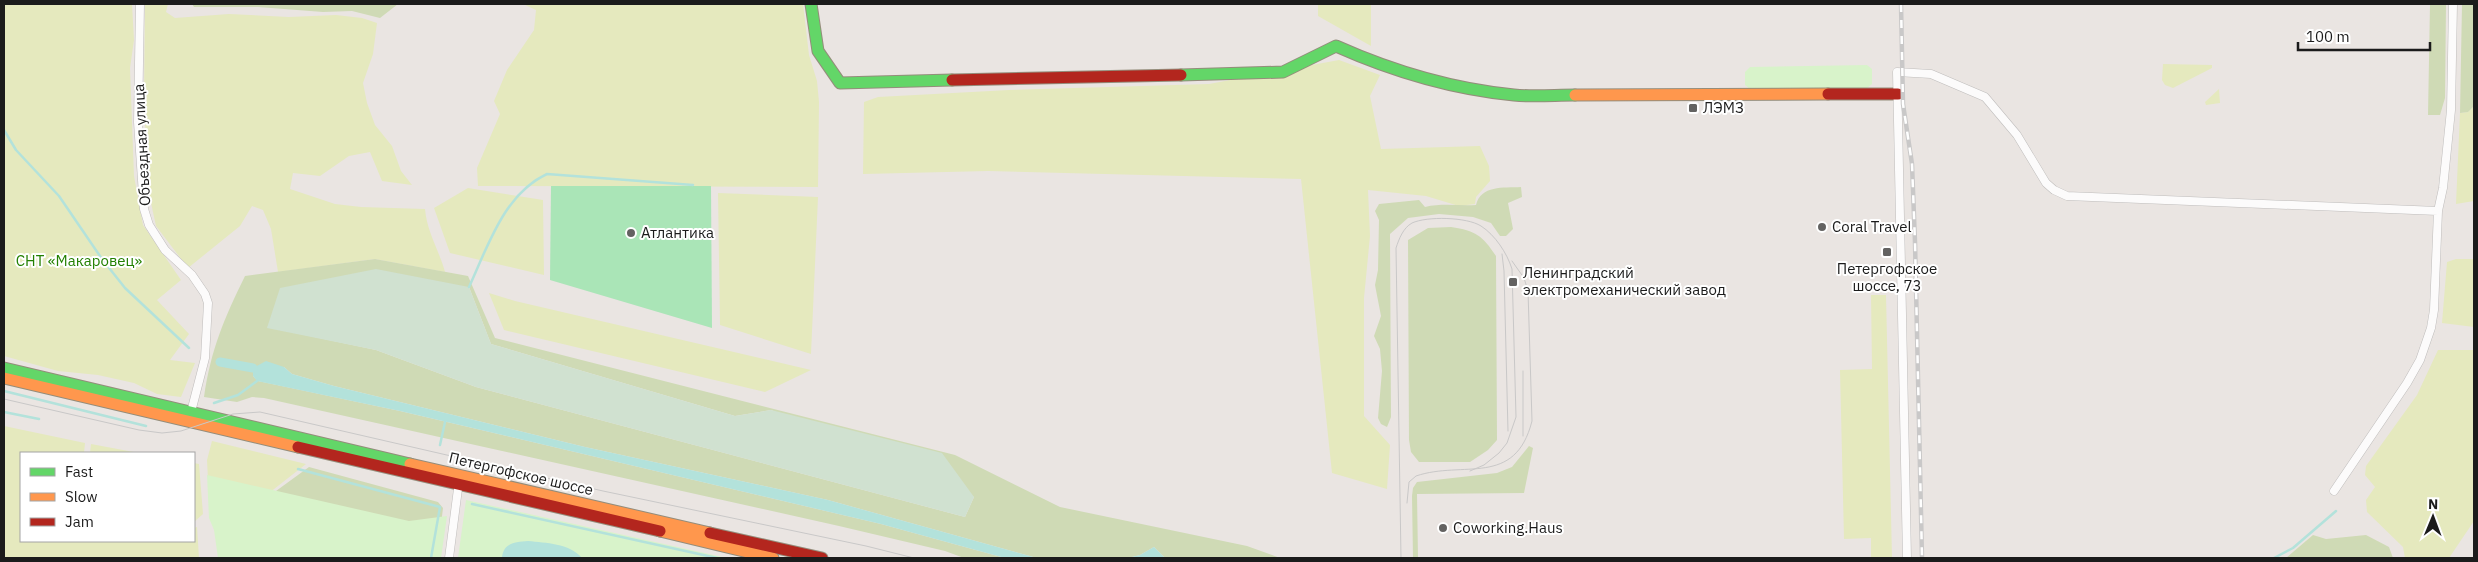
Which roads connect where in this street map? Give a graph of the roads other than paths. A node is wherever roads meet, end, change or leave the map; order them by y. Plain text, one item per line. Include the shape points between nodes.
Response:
1 (140, 4) edge
2 (811, 4) edge
3 (2453, 4) edge
4 (1898, 94) junction
5 (2438, 211) junction
6 (4, 368) edge
7 (4, 378) edge
8 (191, 412) junction
9 (459, 481) junction
10 (2334, 491) dead end
11 (449, 558) edge
12 (774, 558) edge
13 (822, 558) edge
14 (1907, 558) edge

1 - 8 street, Объездная улица via 138,122 144,209 165,250 192,275 208,303 205,358
2 - 4 main road via 818,52 840,83 1283,72 1336,46 1415,75 1516,95
3 - 5 street via 2451,110
4 - 5 street via 1897,72 1916,72 1939,77 1985,97 2017,135 2046,183 2067,196
4 - 14 street
5 - 10 street via 2434,310 2420,360
6 - 8 main road, Петергофское шоссе
7 - 9 main road, Петергофское шоссе
8 - 9 main road, Петергофское шоссе
9 - 11 street
9 - 12 main road, Петергофское шоссе
9 - 13 main road, Петергофское шоссе

